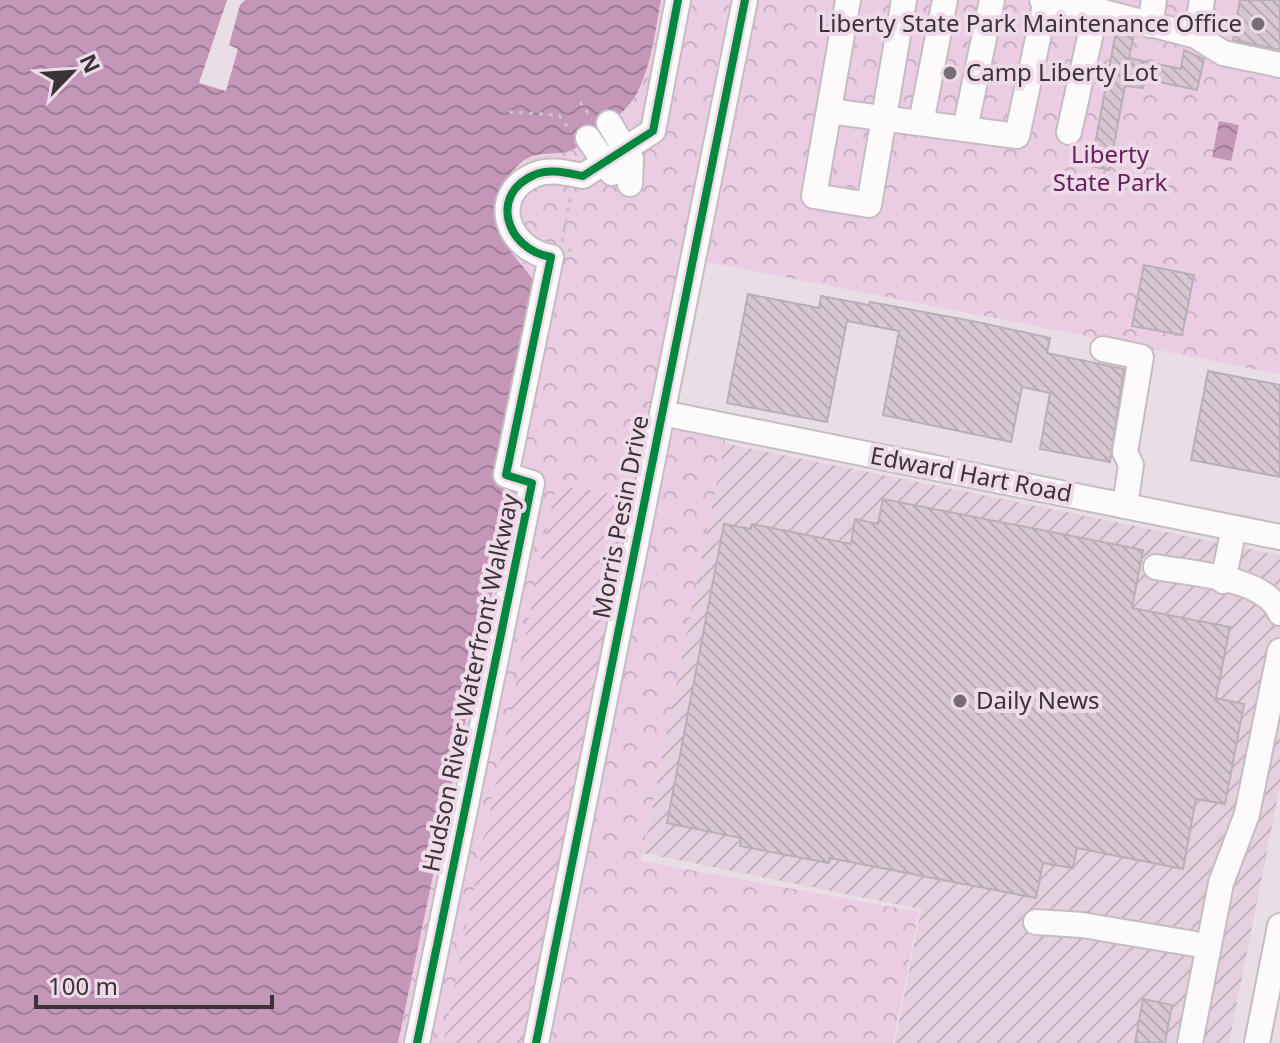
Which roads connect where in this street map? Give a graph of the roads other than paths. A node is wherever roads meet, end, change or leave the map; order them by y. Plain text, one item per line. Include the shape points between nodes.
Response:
1 (678, 0) edge
2 (745, 0) edge
3 (848, 0) edge
4 (904, 0) edge
5 (945, 0) edge
6 (992, 0) edge
7 (1044, 0) edge
8 (1154, 0) edge
9 (1202, 0) edge
10 (1096, 10) junction
11 (1150, 25) junction
12 (1196, 36) junction
13 (1280, 65) edge
14 (829, 111) junction
15 (884, 118) junction
16 (609, 123) dead end
17 (921, 123) junction
18 (965, 129) junction
19 (1069, 132) dead end
20 (581, 137) road end
21 (619, 169) junction
22 (1103, 349) dead end
23 (662, 413) junction
24 (1125, 506) junction
25 (1234, 528) junction
26 (1280, 537) edge
27 (1156, 567) dead end
28 (1223, 581) junction
29 (1280, 613) edge
30 (1280, 651) edge
31 (1036, 922) dead end
32 (1280, 928) edge
33 (1207, 946) junction
34 (417, 1043) edge
35 (536, 1043) edge
36 (1190, 1043) edge
37 (1257, 1043) edge

1 - 21 street via 653,131
2 - 23 street, Morris Pesin Drive
3 - 14 street
4 - 15 street
5 - 17 street
6 - 18 street
7 - 10 street
7 - 18 street via 1017,136
8 - 11 street
9 - 12 street
10 - 11 street
10 - 19 street
11 - 12 street
12 - 13 street via 1223,53
14 - 15 street
14 - 15 street via 814,196 869,205
15 - 17 street
16 - 21 street
17 - 18 street
20 - 21 street
21 - 34 street, Hudson River Waterfront Walkway via 583,176 535,174 518,185 507,212 513,237 534,255 551,257 506,475 532,483
22 - 24 street via 1141,357 1125,452 1131,465
23 - 24 street, Edward Hart Road
23 - 35 street, Morris Pesin Drive
24 - 25 street, Edward Hart Road
25 - 26 street, Edward Hart Road
25 - 28 street
27 - 28 street
28 - 29 street via 1258,588
30 - 33 street via 1247,814 1221,883
31 - 33 street
32 - 37 street
33 - 36 street

